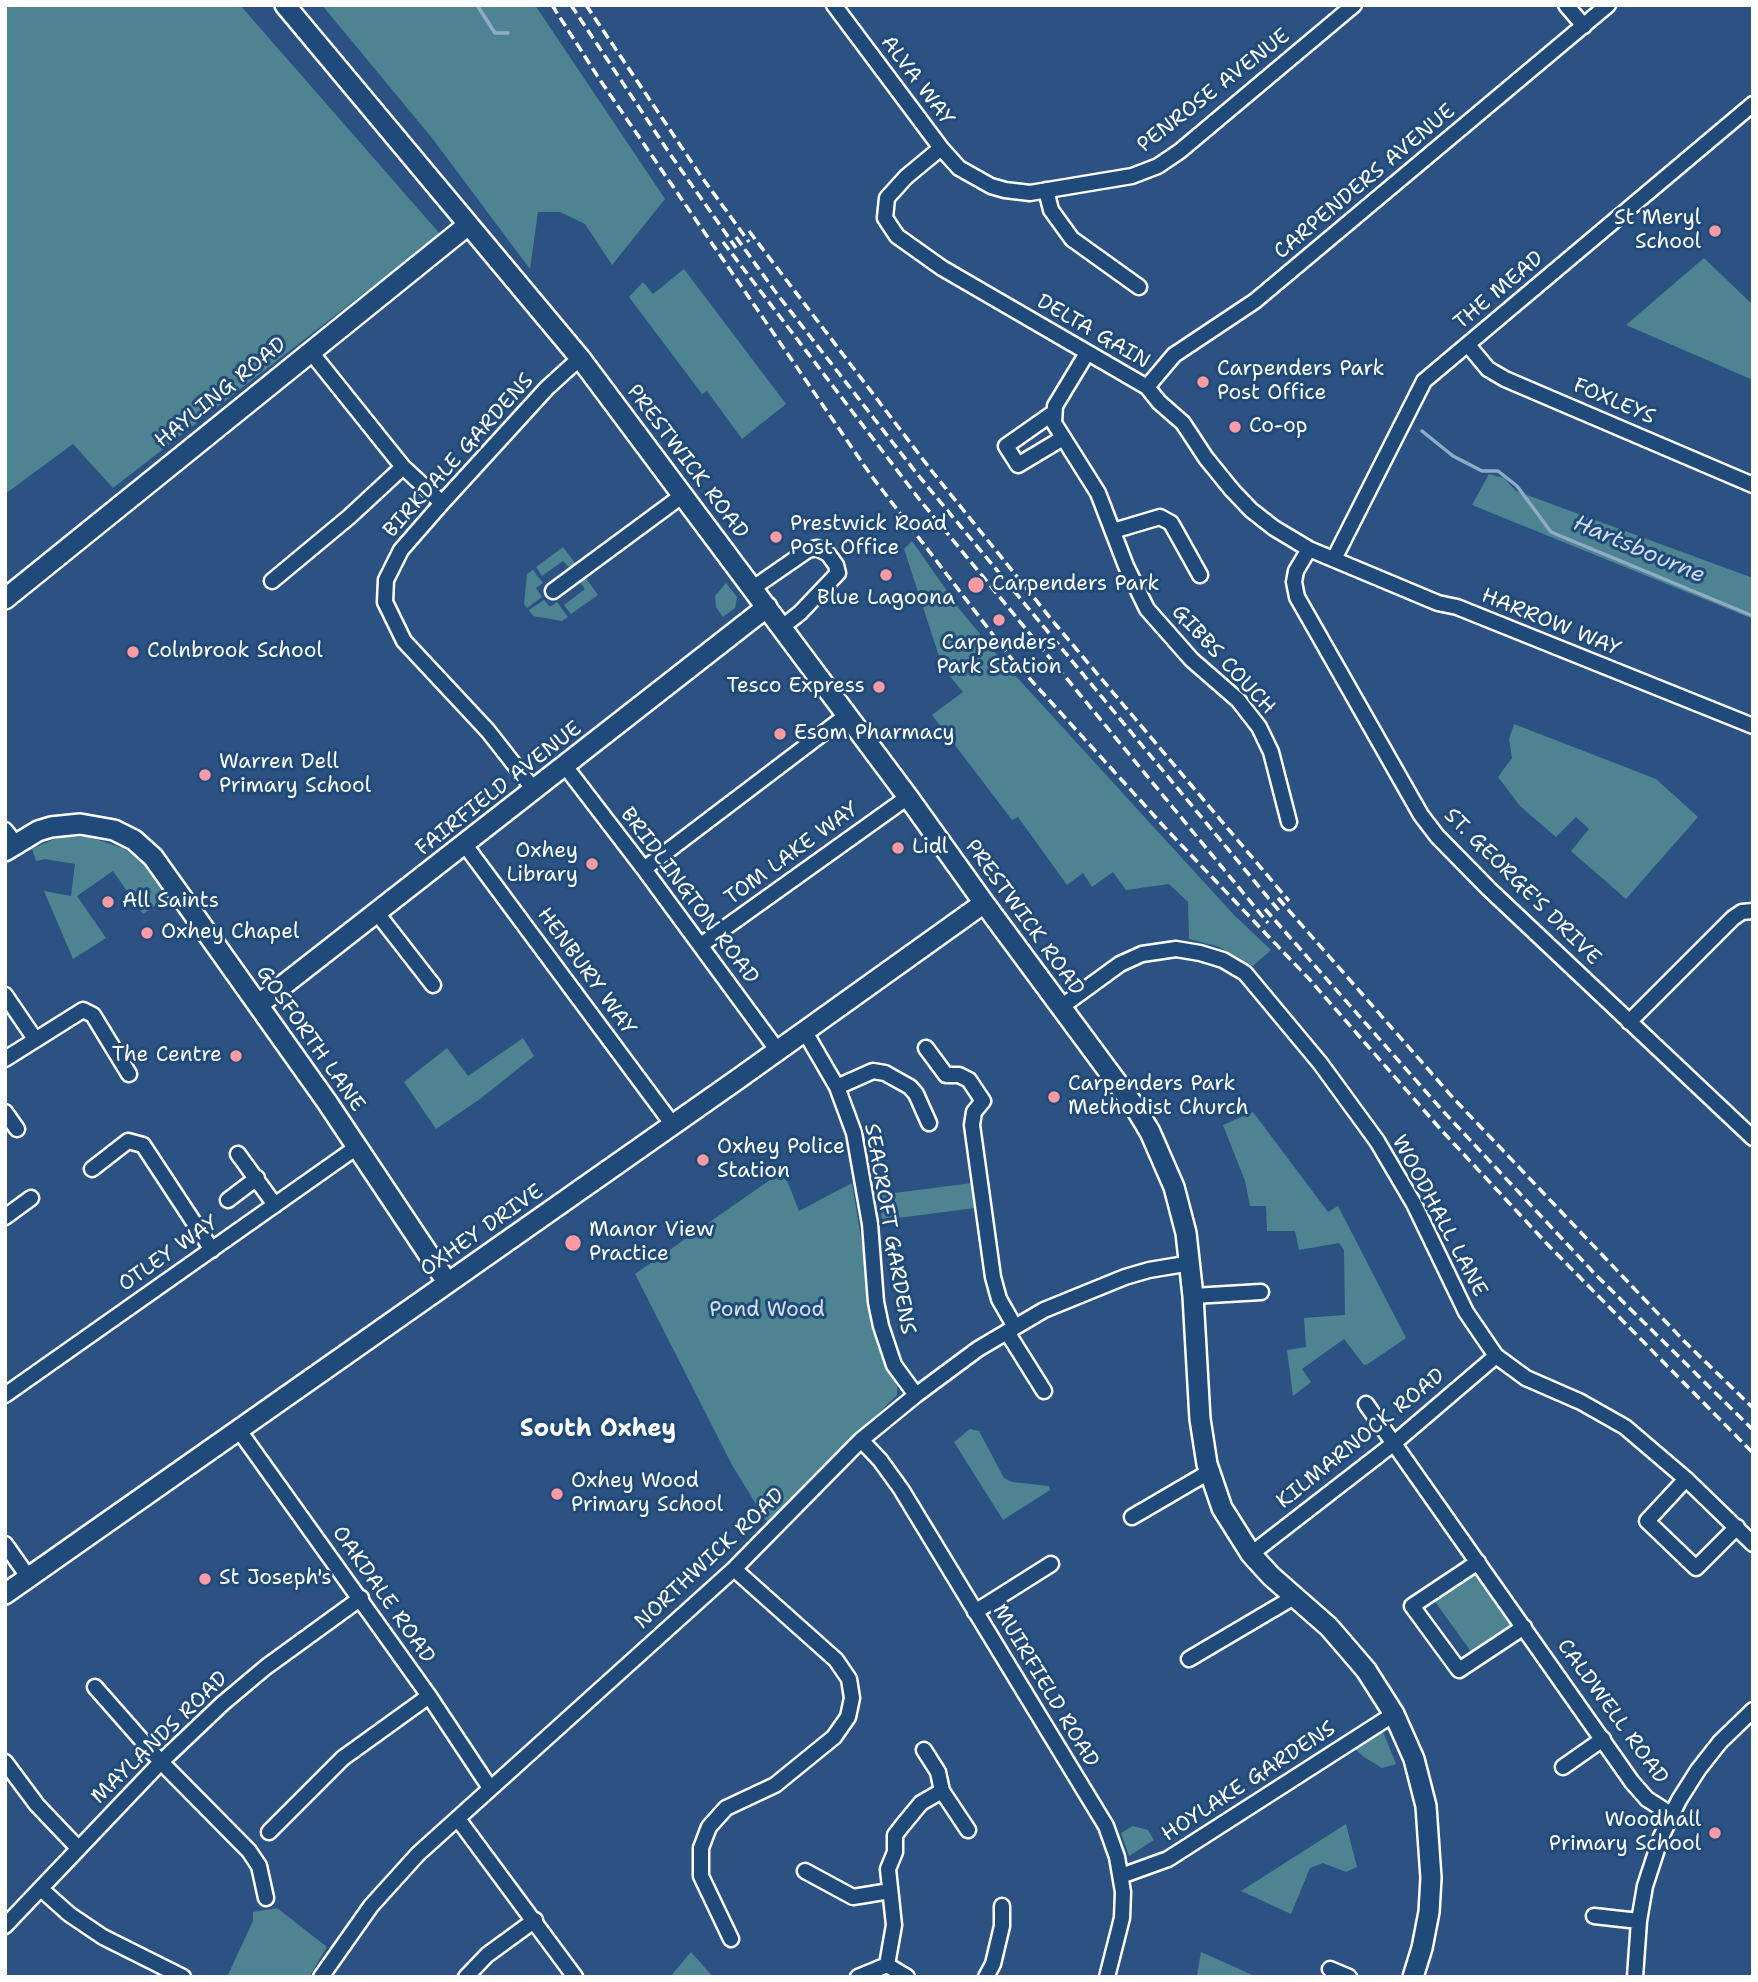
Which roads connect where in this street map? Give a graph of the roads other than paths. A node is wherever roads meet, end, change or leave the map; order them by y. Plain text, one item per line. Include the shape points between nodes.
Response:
1 (285, 5) edge
2 (834, 5) edge
3 (1354, 5) edge
4 (1566, 5) edge
5 (1608, 5) edge
6 (1584, 26) junction
7 (1753, 104) edge
8 (941, 148) junction
9 (1046, 190) junction
10 (468, 225) junction
11 (1139, 287) dead end
12 (1468, 345) junction
13 (310, 351) junction
14 (1087, 353) junction
15 (580, 358) junction
16 (1147, 387) junction
17 (1053, 413) junction
18 (1063, 438) junction
19 (403, 467) junction
20 (1753, 485) edge
21 (684, 495) junction
22 (442, 503) junction
23 (1113, 531) junction
24 (1309, 549) junction
25 (1334, 559) junction
26 (1199, 575) dead end
27 (272, 581) dead end
28 (753, 588) junction
29 (553, 590) dead end
30 (5, 599) edge
31 (767, 607) junction
32 (782, 627) junction
33 (847, 715) junction
34 (1753, 726) edge
35 (565, 766) junction
36 (535, 790) junction
37 (908, 797) junction
38 (1289, 822) dead end
39 (9, 842) edge
40 (466, 845) junction
41 (644, 869) junction
42 (984, 904) junction
43 (1753, 911) edge
44 (377, 913) junction
45 (701, 945) junction
46 (433, 985) dead end
47 (5, 995) edge
48 (258, 1006) junction
49 (1061, 1007) junction
50 (1629, 1022) junction
51 (805, 1032) junction
52 (35, 1039) junction
53 (926, 1048) dead end
54 (778, 1051) junction
55 (5, 1059) edge
56 (129, 1074) dead end
57 (837, 1087) junction
58 (5, 1112) edge
59 (929, 1123) dead end
60 (673, 1125) junction
61 (18, 1129) dead end
62 (1753, 1138) edge
63 (357, 1147) junction
64 (238, 1154) dead end
65 (92, 1168) dead end
66 (257, 1178) junction
67 (32, 1198) dead end
68 (228, 1200) dead end
69 (275, 1205) junction
70 (5, 1217) edge
71 (212, 1250) junction
72 (1191, 1263) junction
73 (447, 1282) junction
74 (1261, 1292) dead end
75 (1193, 1296) junction
76 (1011, 1329) junction
77 (1496, 1356) junction
78 (1044, 1391) dead end
79 (5, 1395) edge
80 (916, 1395) junction
81 (1366, 1404) dead end
82 (238, 1429) junction
83 (861, 1440) junction
84 (1393, 1444) junction
85 (1209, 1472) junction
86 (1686, 1479) junction
87 (1132, 1517) dead end
88 (1737, 1527) junction
89 (5, 1544) edge
90 (1753, 1544) edge
91 (1251, 1554) junction
92 (1478, 1562) junction
93 (1051, 1564) dead end
94 (734, 1569) junction
95 (29, 1578) junction
96 (5, 1594) edge
97 (1293, 1597) junction
98 (360, 1598) junction
99 (975, 1612) junction
100 (1524, 1627) junction
101 (1189, 1660) dead end
102 (95, 1688) dead end
103 (429, 1696) junction
104 (1753, 1710) edge
105 (1394, 1714) junction
106 (1603, 1739) junction
107 (924, 1750) dead end
108 (5, 1762) edge
109 (161, 1762) junction
110 (1563, 1767) dead end
111 (490, 1788) junction
112 (943, 1791) junction
113 (1672, 1815) junction
114 (458, 1819) junction
115 (968, 1830) dead end
116 (269, 1832) dead end
117 (78, 1848) junction
118 (805, 1871) dead end
119 (1121, 1876) junction
120 (41, 1889) junction
121 (890, 1891) junction
122 (266, 1898) dead end
123 (1002, 1906) dead end
124 (1594, 1916) dead end
125 (535, 1920) junction
126 (1639, 1921) junction
127 (5, 1926) edge
128 (731, 1939) dead end
129 (887, 1965) junction
130 (1330, 1969) dead end
131 (162, 1972) edge
132 (183, 1977) edge
133 (321, 1977) edge
134 (466, 1977) edge
135 (575, 1977) edge
136 (858, 1977) edge
137 (907, 1977) edge
138 (986, 1977) edge
139 (1107, 1977) edge
140 (1349, 1977) edge
141 (1413, 1977) edge
142 (1636, 1977) edge

1 - 10 street, PRESTWICK ROAD
2 - 8 street, ALVA WAY
3 - 9 street, PENROSE AVENUE via 1158,166 1132,176
4 - 6 street
5 - 6 street, CARPENDERS AVENUE
6 - 16 street, CARPENDERS AVENUE via 1255,301 1174,355
7 - 12 street, THE MEAD
8 - 9 street, PENROSE AVENUE via 979,181 1011,191
8 - 14 street, DELTA GAIN via 887,198 884,212 890,227 942,268
9 - 11 street via 1051,210 1072,239
10 - 13 street, HAYLING ROAD
10 - 15 street, PRESTWICK ROAD
12 - 20 street, FOXLEYS via 1488,369 1505,379
12 - 25 street, THE MEAD via 1419,389
13 - 19 street
13 - 30 street, HAYLING ROAD
14 - 16 street, DELTA GAIN
14 - 17 street
15 - 21 street, PRESTWICK ROAD
15 - 22 street, BIRKDALE GARDENS
16 - 24 street, DELTA GAIN via 1183,423 1218,474 1251,510
17 - 18 street, GIBBS COUCH
17 - 18 street via 1006,446 1018,465
18 - 23 street, GIBBS COUCH via 1090,477
19 - 22 street
19 - 27 street
21 - 28 street, PRESTWICK ROAD
21 - 29 street
22 - 36 street, BIRKDALE GARDENS via 401,550 386,580 386,602 404,641 488,730
23 - 26 street, GIBBS COUCH via 1160,517 1171,523
23 - 38 street, GIBBS COUCH via 1147,609 1259,727 1271,752
24 - 25 street, DELTA GAIN
24 - 50 street, ST. GEORGE'S DRIVE via 1296,571 1297,597 1421,815 1489,889
25 - 34 street, HARROW WAY
28 - 31 street, PRESTWICK ROAD
28 - 32 street via 808,550 817,548 828,554 838,573
31 - 32 street, PRESTWICK ROAD
31 - 35 street, FAIRFIELD AVENUE
32 - 33 street, PRESTWICK ROAD
33 - 37 street, PRESTWICK ROAD
33 - 41 street
35 - 36 street, FAIRFIELD AVENUE
35 - 41 street, BRIDLINGTON ROAD
36 - 40 street, FAIRFIELD AVENUE
37 - 42 street, PRESTWICK ROAD
37 - 45 street, TOM LAKE WAY
39 - 48 street, GOSFORTH LANE via 67,824 104,827 134,841 159,865
40 - 44 street, FAIRFIELD AVENUE
40 - 60 street, HENBURY WAY
41 - 45 street, BRIDLINGTON ROAD
42 - 49 street, PRESTWICK ROAD
42 - 51 street, OXHEY DRIVE
43 - 50 street via 1733,918
44 - 46 street
44 - 48 street, FAIRFIELD AVENUE
45 - 54 street, BRIDLINGTON ROAD
47 - 52 street
48 - 63 street, GOSFORTH LANE
49 - 72 street, PRESTWICK ROAD via 1135,1107 1158,1147 1178,1199
49 - 77 street, WOODHALL LANE via 1120,964 1142,954 1199,953 1245,972 1377,1141 1414,1204 1466,1312
50 - 62 street, ST. GEORGE'S DRIVE
51 - 54 street, OXHEY DRIVE
51 - 57 street, SEACROFT GARDENS
52 - 55 street
52 - 56 street via 75,1013 89,1012
53 - 76 street via 946,1075 969,1080 983,1101 974,1112 972,1125 993,1277
54 - 60 street, OXHEY DRIVE
57 - 59 street via 873,1071 885,1073 910,1087
57 - 80 street, SEACROFT GARDENS via 858,1151 881,1326 894,1365
58 - 61 street
60 - 73 street, OXHEY DRIVE
63 - 69 street, OTLEY WAY
63 - 73 street, GOSFORTH LANE
64 - 66 street
65 - 71 street via 128,1141 143,1146
66 - 68 street
66 - 69 street
67 - 70 street
69 - 71 street, OTLEY WAY
71 - 79 street, OTLEY WAY
72 - 75 street, PRESTWICK ROAD
72 - 76 street, NORTHWICK ROAD via 1104,1284
73 - 82 street, OXHEY DRIVE
74 - 75 street
75 - 85 street, PRESTWICK ROAD via 1200,1419
76 - 78 street
76 - 80 street, NORTHWICK ROAD
77 - 84 street, KILMARNOCK ROAD
77 - 86 street, WOODHALL LANE via 1525,1378 1625,1427
80 - 83 street, NORTHWICK ROAD
81 - 84 street, CALDWELL ROAD
82 - 95 street, OXHEY DRIVE
82 - 98 street, OAKDALE ROAD
83 - 94 street, NORTHWICK ROAD
83 - 99 street, MUIRFIELD ROAD via 895,1480
84 - 91 street, KILMARNOCK ROAD
84 - 92 street, CALDWELL ROAD
85 - 87 street
85 - 91 street, PRESTWICK ROAD via 1222,1508
86 - 88 street, WOODHALL LANE
86 - 88 street via 1647,1521 1696,1568
88 - 90 street, WOODHALL LANE
89 - 95 street
91 - 97 street, PRESTWICK ROAD
92 - 100 street, CALDWELL ROAD
92 - 100 street via 1412,1606 1459,1670
93 - 99 street
94 - 111 street, NORTHWICK ROAD
94 - 128 street via 836,1660 849,1679 852,1698 848,1717 834,1737 775,1785 726,1808 709,1827 701,1848 701,1876
95 - 96 street, OXHEY DRIVE
97 - 101 street
97 - 105 street, PRESTWICK ROAD via 1356,1656
98 - 103 street, OAKDALE ROAD
98 - 109 street, MAYLANDS ROAD via 266,1667
99 - 119 street, MUIRFIELD ROAD via 1106,1826
100 - 106 street, CALDWELL ROAD
102 - 109 street
103 - 111 street, OAKDALE ROAD
103 - 116 street via 342,1758
104 - 113 street via 1708,1756
105 - 119 street, HOYLAKE GARDENS via 1168,1859
105 - 141 street, PRESTWICK ROAD via 1414,1759 1431,1851 1429,1912
106 - 110 street
106 - 113 street, CALDWELL ROAD via 1640,1792
107 - 112 street via 939,1772
108 - 117 street
109 - 117 street, MAYLANDS ROAD
109 - 122 street via 249,1851 259,1866
111 - 114 street, NORTHWICK ROAD
112 - 115 street
112 - 121 street via 921,1804 895,1835 887,1875
113 - 126 street via 1653,1860
114 - 125 street
114 - 133 street, NORTHWICK ROAD via 378,1898
117 - 120 street, MAYLANDS ROAD
118 - 121 street via 853,1897
119 - 139 street, MUIRFIELD ROAD via 1122,1918
120 - 127 street, MAYLANDS ROAD
120 - 131 street via 84,1925
121 - 129 street via 894,1925
123 - 138 street via 1002,1926
124 - 126 street
125 - 134 street via 487,1955
125 - 135 street
126 - 142 street
129 - 136 street
129 - 137 street
130 - 140 street
131 - 132 street

